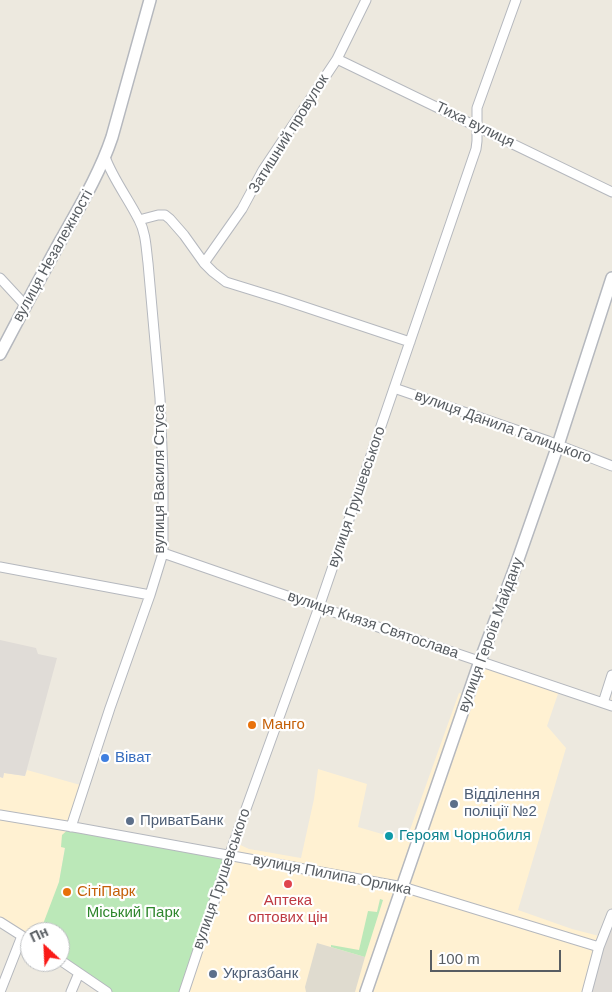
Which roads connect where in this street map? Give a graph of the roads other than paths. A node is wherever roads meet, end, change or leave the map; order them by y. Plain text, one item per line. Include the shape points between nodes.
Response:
1 (150, 0) edge
2 (366, 0) edge
3 (516, 0) edge
4 (337, 59) junction
5 (478, 126) junction
6 (104, 157) junction
7 (612, 192) edge
8 (139, 220) junction
9 (204, 263) junction
10 (0, 278) edge
11 (612, 278) edge
12 (25, 305) junction
13 (410, 342) junction
14 (0, 354) edge
15 (394, 388) junction
16 (558, 445) junction
17 (612, 466) edge
18 (163, 553) junction
19 (0, 567) edge
20 (150, 595) junction
21 (320, 607) junction
22 (480, 661) junction
23 (612, 675) edge
24 (607, 704) edge
25 (0, 815) edge
26 (72, 827) junction
27 (230, 856) junction
28 (403, 887) junction
29 (612, 914) edge
30 (0, 922) edge
31 (20, 934) edge
32 (599, 947) junction
33 (20, 950) edge
34 (70, 967) edge
35 (79, 973) junction
36 (0, 992) edge
37 (71, 992) edge
38 (107, 992) edge
39 (184, 992) edge
40 (366, 992) edge
41 (587, 992) edge

1 - 6 street, вулиця Незалежності
2 - 4 street, Затишний провулок
3 - 5 street, вулиця Грушевського via 477,108
4 - 5 street, Тиха вулиця
4 - 9 street, Затишний провулок
5 - 7 street, Тиха вулиця
5 - 13 street, вулиця Грушевського via 476,149
6 - 8 street, вулиця Василя Стуса
6 - 12 street, вулиця Незалежності via 90,189
8 - 9 street via 165,215 184,234
8 - 18 street, вулиця Василя Стуса via 148,262 160,398
9 - 13 street via 226,282
10 - 12 street
11 - 16 street, вулиця Героїв Майдану
12 - 14 street, вулиця Незалежності
13 - 15 street, вулиця Грушевського
15 - 16 street, вулиця Данила Галицького
15 - 21 street, вулиця Грушевського
16 - 17 street, вулиця Данила Галицького
16 - 22 street, вулиця Героїв Майдану
18 - 20 street, вулиця Василя Стуса
18 - 21 street, вулиця Князя Святослава
19 - 20 street
20 - 26 street, вулиця Василя Стуса
21 - 22 street, вулиця Князя Святослава
21 - 27 street, вулиця Грушевського
22 - 24 street, вулиця Князя Святослава
22 - 28 street, вулиця Героїв Майдану
23 - 24 street
25 - 26 street, вулиця Пилипа Орлика
26 - 27 street, вулиця Пилипа Орлика
27 - 28 street, вулиця Пилипа Орлика
27 - 39 street, вулиця Грушевського
28 - 32 street, вулиця Пилипа Орлика
28 - 40 street, вулиця Героїв Майдану
29 - 32 street
30 - 31 street
32 - 41 street
33 - 36 street
34 - 35 street
35 - 37 street
35 - 38 street

